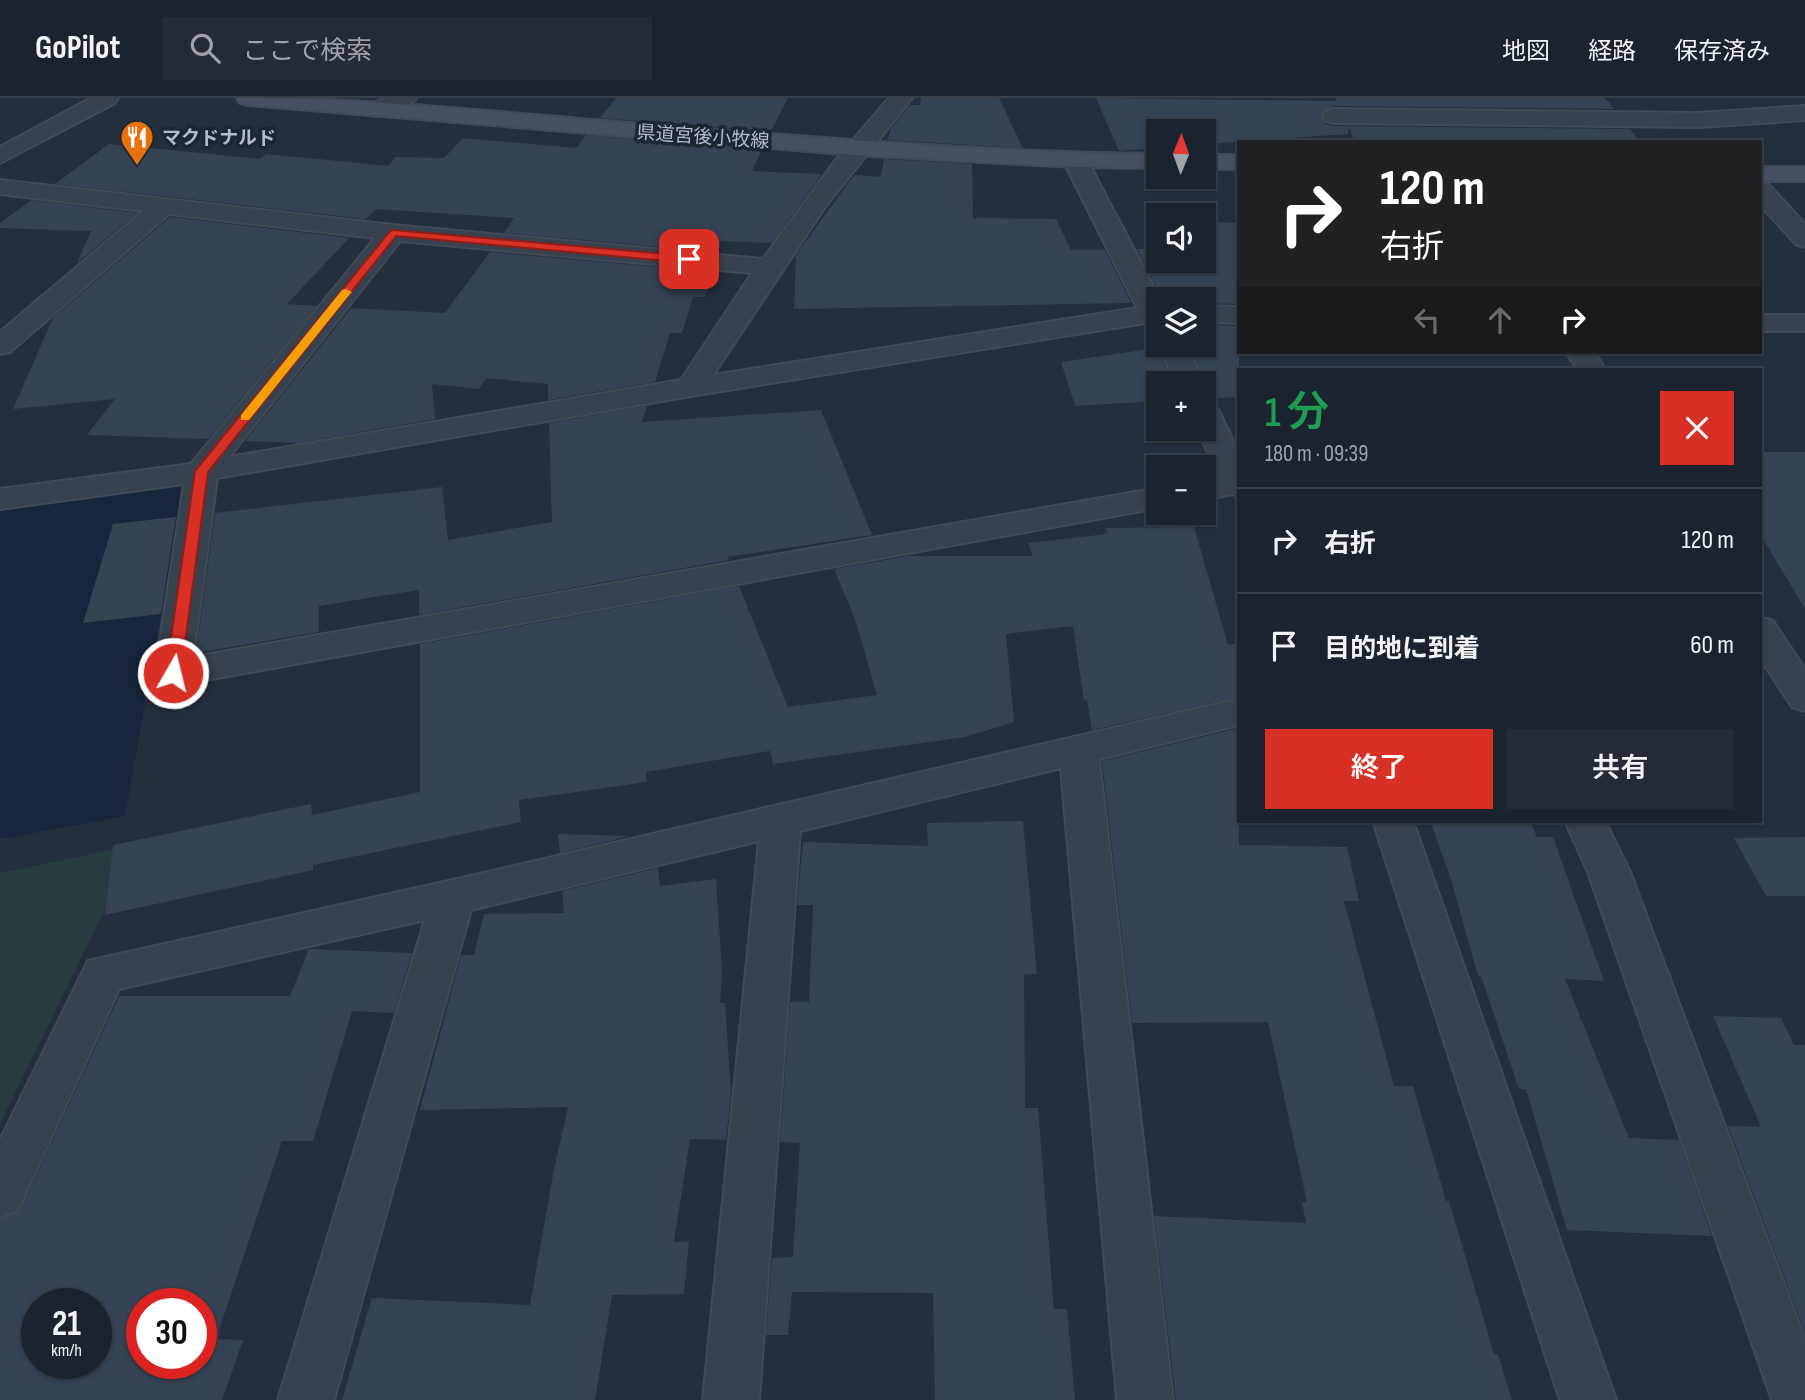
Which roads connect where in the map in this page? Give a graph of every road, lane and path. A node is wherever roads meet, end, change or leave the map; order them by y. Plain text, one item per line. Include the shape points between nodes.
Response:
1 (107, 98) edge
2 (248, 98) edge
3 (405, 98) edge
4 (901, 98) edge
5 (1677, 98) edge
6 (1331, 107) edge
7 (377, 110) junction
8 (1805, 113) edge
9 (1698, 120) junction
10 (1343, 140) edge
11 (1715, 140) edge
12 (855, 148) junction
13 (0, 156) edge
14 (1075, 160) junction
15 (1146, 161) edge
16 (1216, 162) edge
17 (1237, 162) edge
18 (1762, 174) edge
19 (1805, 174) edge
20 (0, 187) edge
21 (1762, 192) edge
22 (163, 207) junction
23 (393, 233) junction
24 (1805, 239) edge
25 (769, 267) junction
26 (1146, 295) edge
27 (1216, 314) edge
28 (1237, 315) edge
29 (1146, 318) edge
30 (1762, 323) edge
31 (1805, 323) edge
32 (0, 346) edge
33 (691, 387) junction
34 (1216, 436) edge
35 (202, 471) junction
36 (1237, 480) edge
37 (1237, 484) edge
38 (1216, 487) edge
39 (0, 499) edge
40 (1146, 500) edge
41 (1762, 632) edge
42 (1805, 698) edge
43 (1237, 712) edge
44 (1079, 749) junction
45 (781, 819) junction
46 (1394, 823) edge
47 (1586, 823) edge
48 (453, 897) junction
49 (0, 1193) edge
50 (306, 1400) edge
51 (731, 1400) edge
52 (1145, 1400) edge
53 (1588, 1400) edge
54 (1800, 1400) edge

1 - 13 street
2 - 7 main road, 県道宮後小牧線
3 - 7 street
4 - 12 street
5 - 9 street
6 - 9 street
6 - 10 street
7 - 12 main road, 県道宮後小牧線
8 - 9 street
9 - 11 street
12 - 14 main road, 県道宮後小牧線
12 - 25 street
14 - 15 main road, 県道宮後小牧線
14 - 26 street
16 - 17 main road
18 - 19 main road
20 - 22 street
21 - 24 street
22 - 23 street
22 - 32 street
23 - 25 street
23 - 35 street
25 - 33 street
27 - 28 street
29 - 33 street
30 - 31 street
33 - 35 street
34 - 36 street
35 - 39 street
35 - 40 street via 173,673
37 - 38 street
41 - 42 street
43 - 44 street
44 - 45 street
44 - 52 street
45 - 48 street
45 - 51 street
46 - 53 street
47 - 54 street via 1609,872
48 - 49 street via 104,974
48 - 50 street

